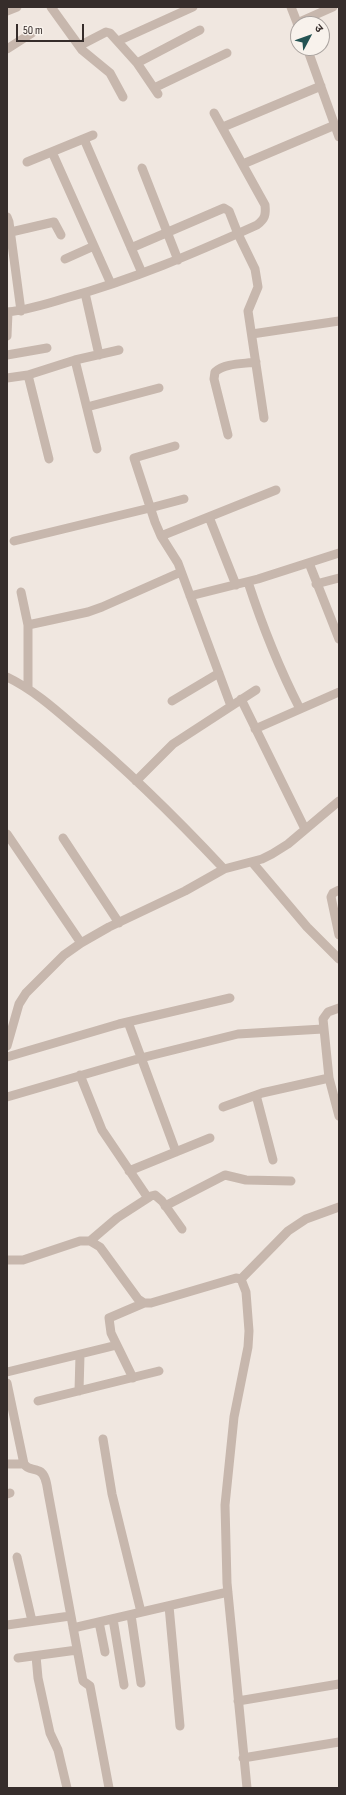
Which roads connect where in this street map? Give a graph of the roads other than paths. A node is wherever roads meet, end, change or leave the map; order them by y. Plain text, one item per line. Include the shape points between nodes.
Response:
1 (17, 7) edge
2 (51, 7) edge
3 (193, 7) edge
4 (333, 7) edge
5 (7, 11) edge
6 (314, 16) edge
7 (200, 30) dead end
8 (32, 33) dead end
9 (118, 41) junction
10 (79, 46) junction
11 (7, 49) edge
12 (228, 53) dead end
13 (310, 56) edge
14 (137, 63) junction
15 (321, 86) junction
16 (123, 97) dead end
17 (214, 113) dead end
18 (335, 126) junction
19 (223, 127) junction
20 (93, 135) dead end
21 (339, 137) edge
22 (84, 139) junction
23 (52, 152) junction
24 (27, 162) dead end
25 (244, 164) junction
26 (142, 168) dead end
27 (7, 217) edge
28 (11, 232) junction
29 (167, 232) junction
30 (238, 234) junction
31 (61, 235) dead end
32 (94, 246) junction
33 (131, 248) junction
34 (65, 259) dead end
35 (178, 260) junction
36 (142, 273) junction
37 (111, 284) junction
38 (85, 293) junction
39 (21, 311) junction
40 (7, 312) edge
41 (339, 321) edge
42 (252, 334) junction
43 (7, 336) edge
44 (47, 348) dead end
45 (119, 350) dead end
46 (7, 355) edge
47 (99, 355) junction
48 (75, 360) junction
49 (256, 362) junction
50 (28, 375) junction
51 (7, 378) edge
52 (159, 388) dead end
53 (87, 407) junction
54 (264, 418) dead end
55 (228, 435) dead end
56 (175, 446) dead end
57 (97, 449) dead end
58 (49, 459) dead end
59 (276, 490) dead end
60 (184, 499) dead end
61 (150, 508) junction
62 (209, 517) junction
63 (161, 536) junction
64 (14, 541) dead end
65 (339, 552) edge
66 (309, 563) junction
67 (181, 572) junction
68 (339, 578) edge
69 (248, 582) junction
70 (316, 584) junction
71 (236, 585) junction
72 (21, 592) dead end
73 (190, 596) junction
74 (335, 620) edge
75 (28, 625) junction
76 (339, 639) edge
77 (219, 673) junction
78 (7, 677) edge
79 (28, 689) junction
80 (256, 690) dead end
81 (339, 692) edge
82 (241, 699) junction
83 (172, 701) dead end
84 (231, 706) junction
85 (300, 709) junction
86 (255, 729) junction
87 (136, 781) junction
88 (339, 801) edge
89 (305, 829) junction
90 (7, 834) edge
91 (63, 838) dead end
92 (252, 862) junction
93 (224, 869) junction
94 (339, 890) edge
95 (119, 922) junction
96 (339, 935) edge
97 (81, 943) junction
98 (339, 959) edge
99 (230, 998) dead end
100 (339, 1008) edge
101 (128, 1022) junction
102 (323, 1029) junction
103 (7, 1046) edge
104 (7, 1057) edge
105 (141, 1058) junction
106 (80, 1075) junction
107 (329, 1078) junction
108 (256, 1095) junction
109 (7, 1097) edge
110 (223, 1107) dead end
111 (339, 1116) edge
112 (210, 1138) dead end
113 (176, 1152) junction
114 (273, 1160) dead end
115 (130, 1171) junction
116 (292, 1181) dead end
117 (148, 1198) junction
118 (165, 1206) junction
119 (339, 1207) edge
120 (182, 1229) dead end
121 (90, 1241) junction
122 (7, 1260) edge
123 (241, 1279) junction
124 (144, 1303) junction
125 (117, 1345) junction
126 (80, 1355) junction
127 (7, 1372) edge
128 (159, 1372) dead end
129 (134, 1378) junction
130 (7, 1383) edge
131 (79, 1391) junction
132 (38, 1401) dead end
133 (9, 1405) edge
134 (103, 1439) dead end
135 (7, 1464) edge
136 (24, 1464) junction
137 (17, 1557) dead end
138 (228, 1592) junction
139 (169, 1606) junction
140 (141, 1612) junction
141 (130, 1615) junction
142 (70, 1616) junction
143 (113, 1619) junction
144 (32, 1622) junction
145 (99, 1622) junction
146 (7, 1625) edge
147 (73, 1628) junction
148 (77, 1650) junction
149 (105, 1652) dead end
150 (36, 1656) junction
151 (137, 1656) junction
152 (18, 1658) dead end
153 (120, 1659) junction
154 (142, 1684) dead end
155 (339, 1684) edge
156 (124, 1685) dead end
157 (238, 1701) junction
158 (180, 1726) dead end
159 (339, 1742) edge
160 (243, 1758) junction
161 (67, 1788) edge
162 (109, 1788) edge
163 (247, 1788) edge

1 - 5 street
2 - 10 street
3 - 9 street
4 - 6 street
7 - 14 street
8 - 11 street
9 - 10 street via 108,32
9 - 14 street
10 - 16 street via 107,70
12 - 14 street via 156,91
13 - 15 street
15 - 18 street
15 - 19 street
17 - 19 street
18 - 21 street
18 - 25 street
19 - 25 street
20 - 22 street
22 - 23 street
22 - 33 street
23 - 24 street
23 - 32 street
25 - 30 street via 265,205 266,215 258,225
26 - 29 street
27 - 28 street
28 - 31 street via 54,222
28 - 39 street
29 - 30 street via 224,208 229,211
29 - 33 street
29 - 35 street
30 - 35 street
30 - 42 street via 251,258 258,280 257,294 248,311
32 - 34 street
32 - 37 street
33 - 36 street
35 - 36 street
36 - 37 street
37 - 38 street
38 - 39 street
38 - 47 street
39 - 40 street
40 - 43 street
41 - 42 street
42 - 49 street
44 - 46 street
45 - 47 street
47 - 48 street
48 - 50 street
48 - 53 street
49 - 54 street
49 - 55 street via 226,367 215,372 214,379
50 - 51 street
50 - 58 street
52 - 53 street
53 - 57 street
56 - 61 street via 134,458
59 - 62 street
60 - 61 street
61 - 63 street
61 - 64 street
62 - 63 street
62 - 71 street
63 - 67 street
65 - 66 street
66 - 69 street
66 - 70 street
67 - 73 street
67 - 75 street via 88,612
68 - 70 street
69 - 71 street
69 - 85 street via 276,660
70 - 74 street
71 - 73 street
72 - 75 street
73 - 77 street
74 - 76 street
75 - 79 street
77 - 83 street
77 - 84 street
78 - 79 street
79 - 87 street via 94,742
80 - 82 street
81 - 85 street
82 - 84 street
82 - 86 street
84 - 87 street via 173,744
85 - 86 street
86 - 89 street
87 - 93 street
88 - 89 street
89 - 92 street via 272,854
90 - 97 street
91 - 95 street
92 - 93 street
92 - 98 street
93 - 95 street via 185,891
94 - 96 street via 331,896
95 - 97 street
97 - 103 street via 64,954 26,994 19,1004
99 - 101 street
100 - 102 street via 324,1015
101 - 104 street
101 - 105 street
102 - 105 street via 238,1034
102 - 107 street
105 - 106 street
105 - 113 street
106 - 109 street
106 - 115 street via 102,1130
107 - 108 street
107 - 111 street
108 - 110 street
108 - 114 street
112 - 113 street
113 - 115 street
115 - 117 street
116 - 118 street via 246,1180 224,1175
117 - 118 street via 155,1195
117 - 121 street via 117,1218
118 - 120 street
119 - 123 street via 306,1219 288,1231
121 - 122 street via 80,1240 23,1260
121 - 124 street via 100,1247 138,1299
123 - 124 street via 230,1279
123 - 138 street via 246,1292 249,1336 234,1417 225,1505
124 - 125 street via 109,1318 110,1333
125 - 126 street
125 - 129 street
126 - 127 street
126 - 131 street
128 - 129 street
129 - 131 street
130 - 133 street
131 - 132 street
133 - 136 street
134 - 140 street via 112,1494
135 - 136 street
136 - 142 street via 29,1469 39,1470 44,1478
137 - 144 street
138 - 139 street
138 - 157 street
139 - 140 street
139 - 158 street
140 - 141 street
141 - 143 street
141 - 151 street
142 - 144 street
142 - 147 street
143 - 145 street
143 - 153 street
144 - 146 street
145 - 147 street
145 - 149 street
147 - 148 street
148 - 150 street
148 - 162 street via 83,1682 90,1686
150 - 152 street
150 - 161 street via 50,1733 58,1750
151 - 153 street
151 - 154 street
153 - 156 street
155 - 157 street
157 - 160 street
159 - 160 street
160 - 163 street

